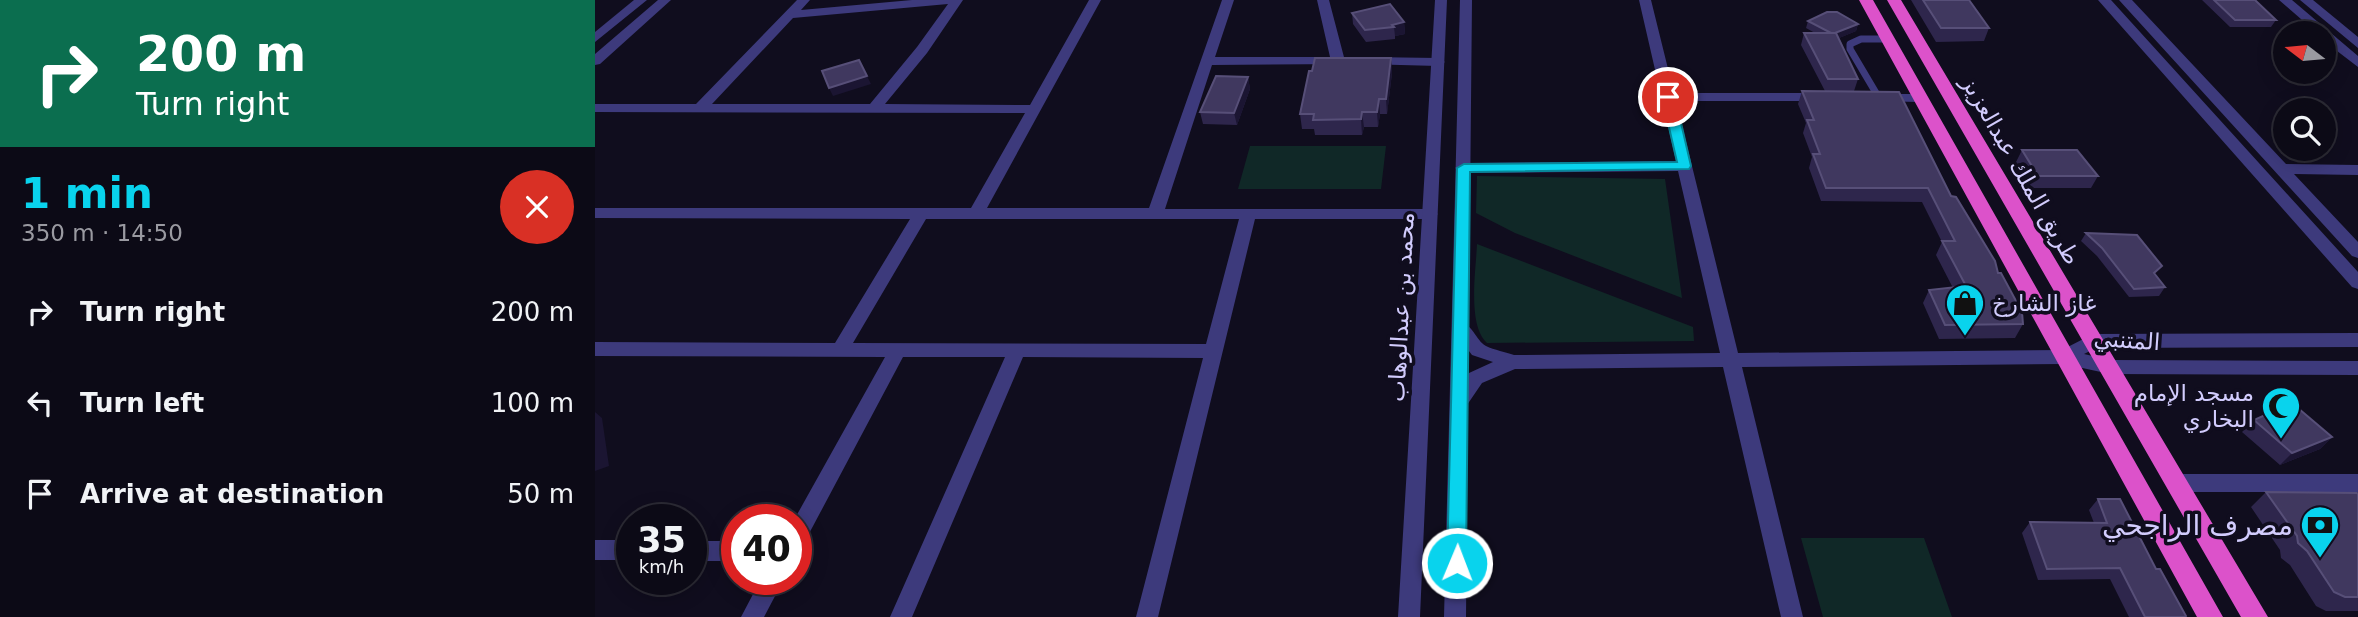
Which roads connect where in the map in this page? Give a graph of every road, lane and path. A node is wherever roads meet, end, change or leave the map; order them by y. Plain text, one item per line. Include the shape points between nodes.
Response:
1 (641, 0) edge
2 (665, 0) edge
3 (804, 0) edge
4 (951, 0) edge
5 (957, 0) edge
6 (1095, 0) edge
7 (1228, 0) edge
8 (1323, 0) edge
9 (1441, 0) edge
10 (1466, 0) edge
11 (1646, 0) edge
12 (1866, 0) edge
13 (1894, 0) edge
14 (2104, 0) edge
15 (2125, 0) edge
16 (2285, 0) edge
17 (2306, 0) edge
18 (790, 15) junction
19 (2310, 21) edge
20 (595, 38) edge
21 (1887, 39) junction
22 (2336, 44) edge
23 (2358, 44) edge
24 (595, 61) edge
25 (1207, 61) junction
26 (1338, 61) junction
27 (1438, 62) junction
28 (2358, 63) edge
29 (1668, 97) junction
30 (1840, 97) edge
31 (1873, 98) joint
32 (1919, 98) junction
33 (595, 108) edge
34 (700, 108) junction
35 (874, 108) junction
36 (1034, 109) junction
37 (1685, 166) junction
38 (1464, 168) junction
39 (2281, 169) junction
40 (2358, 170) edge
41 (921, 214) junction
42 (976, 214) junction
43 (1155, 214) junction
44 (1248, 214) junction
45 (1430, 214) junction
46 (597, 216) edge
47 (2358, 252) edge
48 (2358, 283) edge
49 (1461, 329) junction
50 (2358, 340) edge
51 (2093, 341) junction
52 (595, 349) edge
53 (841, 350) junction
54 (898, 350) junction
55 (1017, 350) junction
56 (1214, 351) junction
57 (2064, 357) junction
58 (1731, 360) junction
59 (1514, 362) junction
60 (2110, 368) junction
61 (2358, 368) edge
62 (1460, 400) junction
63 (2177, 483) junction
64 (2358, 483) edge
65 (812, 507) edge
66 (595, 550) edge
67 (616, 550) edge
68 (764, 595) edge
69 (752, 617) edge
70 (901, 617) edge
71 (1147, 617) edge
72 (1409, 617) edge
73 (1455, 617) edge
74 (1791, 617) edge
75 (2210, 617) edge
76 (2255, 617) edge

1 - 20 street
2 - 24 street
3 - 18 street
4 - 18 street
5 - 35 street
6 - 36 street
7 - 25 street
8 - 26 street
9 - 27 street, محمد بن عبدالوهاب
10 - 38 street
11 - 29 street
12 - 21 highway
13 - 51 highway, طريق الملك عبدالعزيز
14 - 48 street
15 - 39 street
16 - 19 street
17 - 23 street
18 - 34 street
21 - 31 lane via 1850,44
21 - 32 highway
22 - 28 street
25 - 26 street
25 - 43 street
26 - 27 street
27 - 45 street, محمد بن عبدالوهاب
29 - 30 street
29 - 37 street
31 - 32 street
32 - 57 highway
33 - 34 street
34 - 35 street
35 - 36 street
36 - 42 street
37 - 38 street
37 - 58 street
38 - 49 street
39 - 40 street
39 - 47 street
41 - 42 street
41 - 46 street
41 - 53 street
42 - 43 street
43 - 44 street
44 - 45 street
44 - 56 street
45 - 72 street, محمد بن عبدالوهاب
49 - 59 street via 1478,350
49 - 62 street
50 - 51 street, المتنبي
51 - 57 street, المتنبي
51 - 60 highway, طريق الملك عبدالعزيز
52 - 53 street
53 - 54 street
54 - 55 street
54 - 65 street
55 - 56 street
55 - 70 street
56 - 71 street
57 - 58 street
57 - 60 street, المتنبي
57 - 75 highway
58 - 59 street
58 - 74 street
59 - 62 street via 1476,377
60 - 61 street, المتنبي
60 - 63 highway, طريق الملك عبدالعزيز
62 - 73 street
63 - 64 street
63 - 76 highway, طريق الملك عبدالعزيز
66 - 67 street
68 - 69 street

